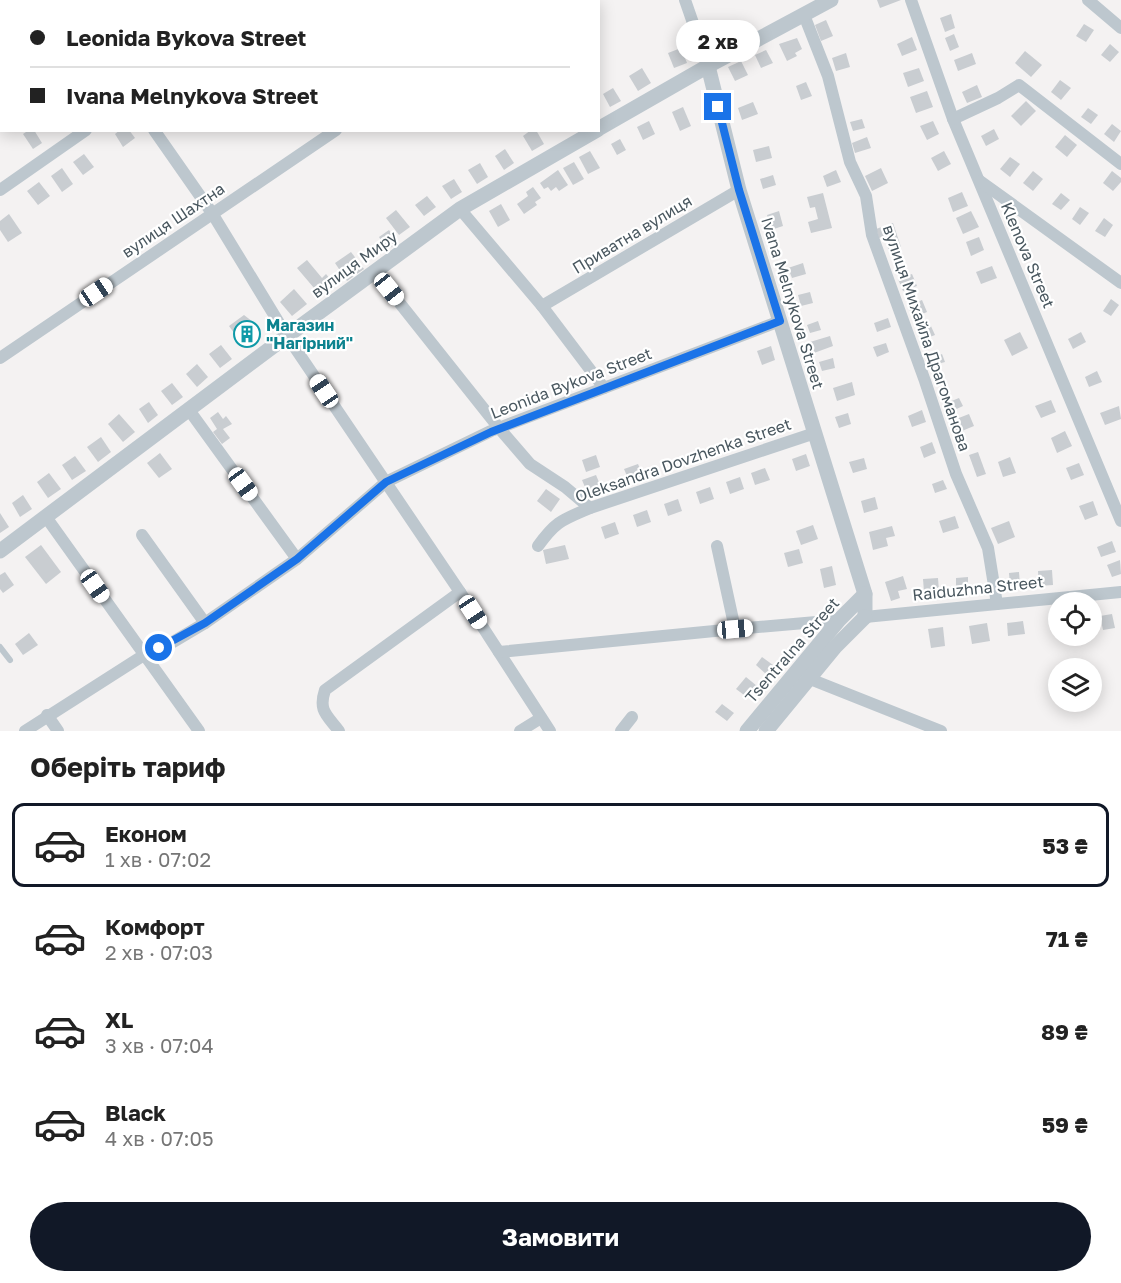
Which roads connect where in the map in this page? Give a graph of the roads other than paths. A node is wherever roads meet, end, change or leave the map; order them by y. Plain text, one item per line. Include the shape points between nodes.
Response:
1 (685, 0) edge
2 (831, 0) edge
3 (911, 0) edge
4 (1088, 0) edge
5 (810, 8) edge
6 (1121, 28) edge
7 (708, 66) junction
8 (953, 119) junction
9 (600, 129) edge
10 (83, 132) edge
11 (155, 132) edge
12 (333, 132) edge
13 (595, 132) edge
14 (1121, 164) edge
15 (979, 180) junction
16 (0, 190) edge
17 (739, 190) junction
18 (460, 209) junction
19 (212, 213) junction
20 (375, 272) junction
21 (1121, 283) edge
22 (542, 306) junction
23 (780, 321) junction
24 (286, 336) junction
25 (0, 358) edge
26 (604, 388) junction
27 (189, 410) junction
28 (499, 428) junction
29 (815, 433) junction
30 (386, 482) junction
31 (590, 508) junction
32 (46, 517) junction
33 (1121, 520) edge
34 (142, 535) dead end
35 (538, 546) dead end
36 (717, 546) dead end
37 (0, 551) edge
38 (297, 559) junction
39 (460, 592) junction
40 (1121, 592) edge
41 (865, 594) junction
42 (997, 604) junction
43 (865, 617) junction
44 (839, 620) junction
45 (205, 623) junction
46 (735, 629) junction
47 (0, 647) edge
48 (499, 652) junction
49 (144, 655) junction
50 (10, 660) dead end
51 (810, 679) junction
52 (47, 716) junction
53 (632, 717) dead end
54 (541, 718) junction
55 (25, 731) edge
56 (58, 731) edge
57 (199, 731) edge
58 (339, 731) edge
59 (520, 731) edge
60 (550, 731) edge
61 (621, 731) edge
62 (747, 731) edge
63 (766, 731) edge
64 (941, 731) edge

1 - 7 street, Ivana Melnykova Street
2 - 5 street, вулиця Миру
3 - 8 street, Klenova Street
4 - 6 street
5 - 7 street, вулиця Миру
5 - 42 street, вулиця Михайла Драгоманова via 850,162 866,196 872,235 956,474 988,548
7 - 9 street, вулиця Миру
7 - 17 street, Ivana Melnykova Street
8 - 14 street via 1019,85
8 - 15 street, Klenova Street
10 - 16 street
11 - 19 street
12 - 19 street, вулиця Шахтна
13 - 18 street, вулиця Миру
15 - 21 street
15 - 33 street, Klenova Street
17 - 22 street, Приватна вулиця
17 - 23 street, Ivana Melnykova Street
18 - 20 street, вулиця Миру
18 - 22 street
19 - 24 street
19 - 25 street, вулиця Шахтна
20 - 24 street, вулиця Миру
20 - 28 street
22 - 26 street
23 - 26 street, Leonida Bykova Street
23 - 29 street, Ivana Melnykova Street
24 - 27 street, вулиця Миру
24 - 30 street
26 - 28 street, Leonida Bykova Street
27 - 32 street, вулиця Миру
27 - 38 street
28 - 30 street, Leonida Bykova Street
28 - 31 street via 530,464
29 - 31 street, Oleksandra Dovzhenka Street
29 - 41 street, Ivana Melnykova Street
30 - 38 street, Leonida Bykova Street
30 - 39 street
31 - 35 street, Oleksandra Dovzhenka Street via 561,520
32 - 37 street, вулиця Миру
32 - 49 street
34 - 45 street
36 - 46 street
38 - 45 street, Leonida Bykova Street
39 - 48 street
39 - 58 street via 325,690 322,709
40 - 42 street, Raiduzhna Street
41 - 43 street, Ivana Melnykova Street
41 - 44 street, Tsentralna Street
42 - 43 street, Raiduzhna Street
43 - 44 street, Raiduzhna Street
43 - 51 street
44 - 46 street
44 - 62 street, Tsentralna Street
45 - 49 street, Leonida Bykova Street
46 - 48 street
47 - 50 lane
48 - 54 street
49 - 52 street, Leonida Bykova Street
49 - 57 street
51 - 63 street
51 - 64 street
52 - 55 street, Leonida Bykova Street
52 - 56 street
53 - 61 street
54 - 59 street
54 - 60 street

